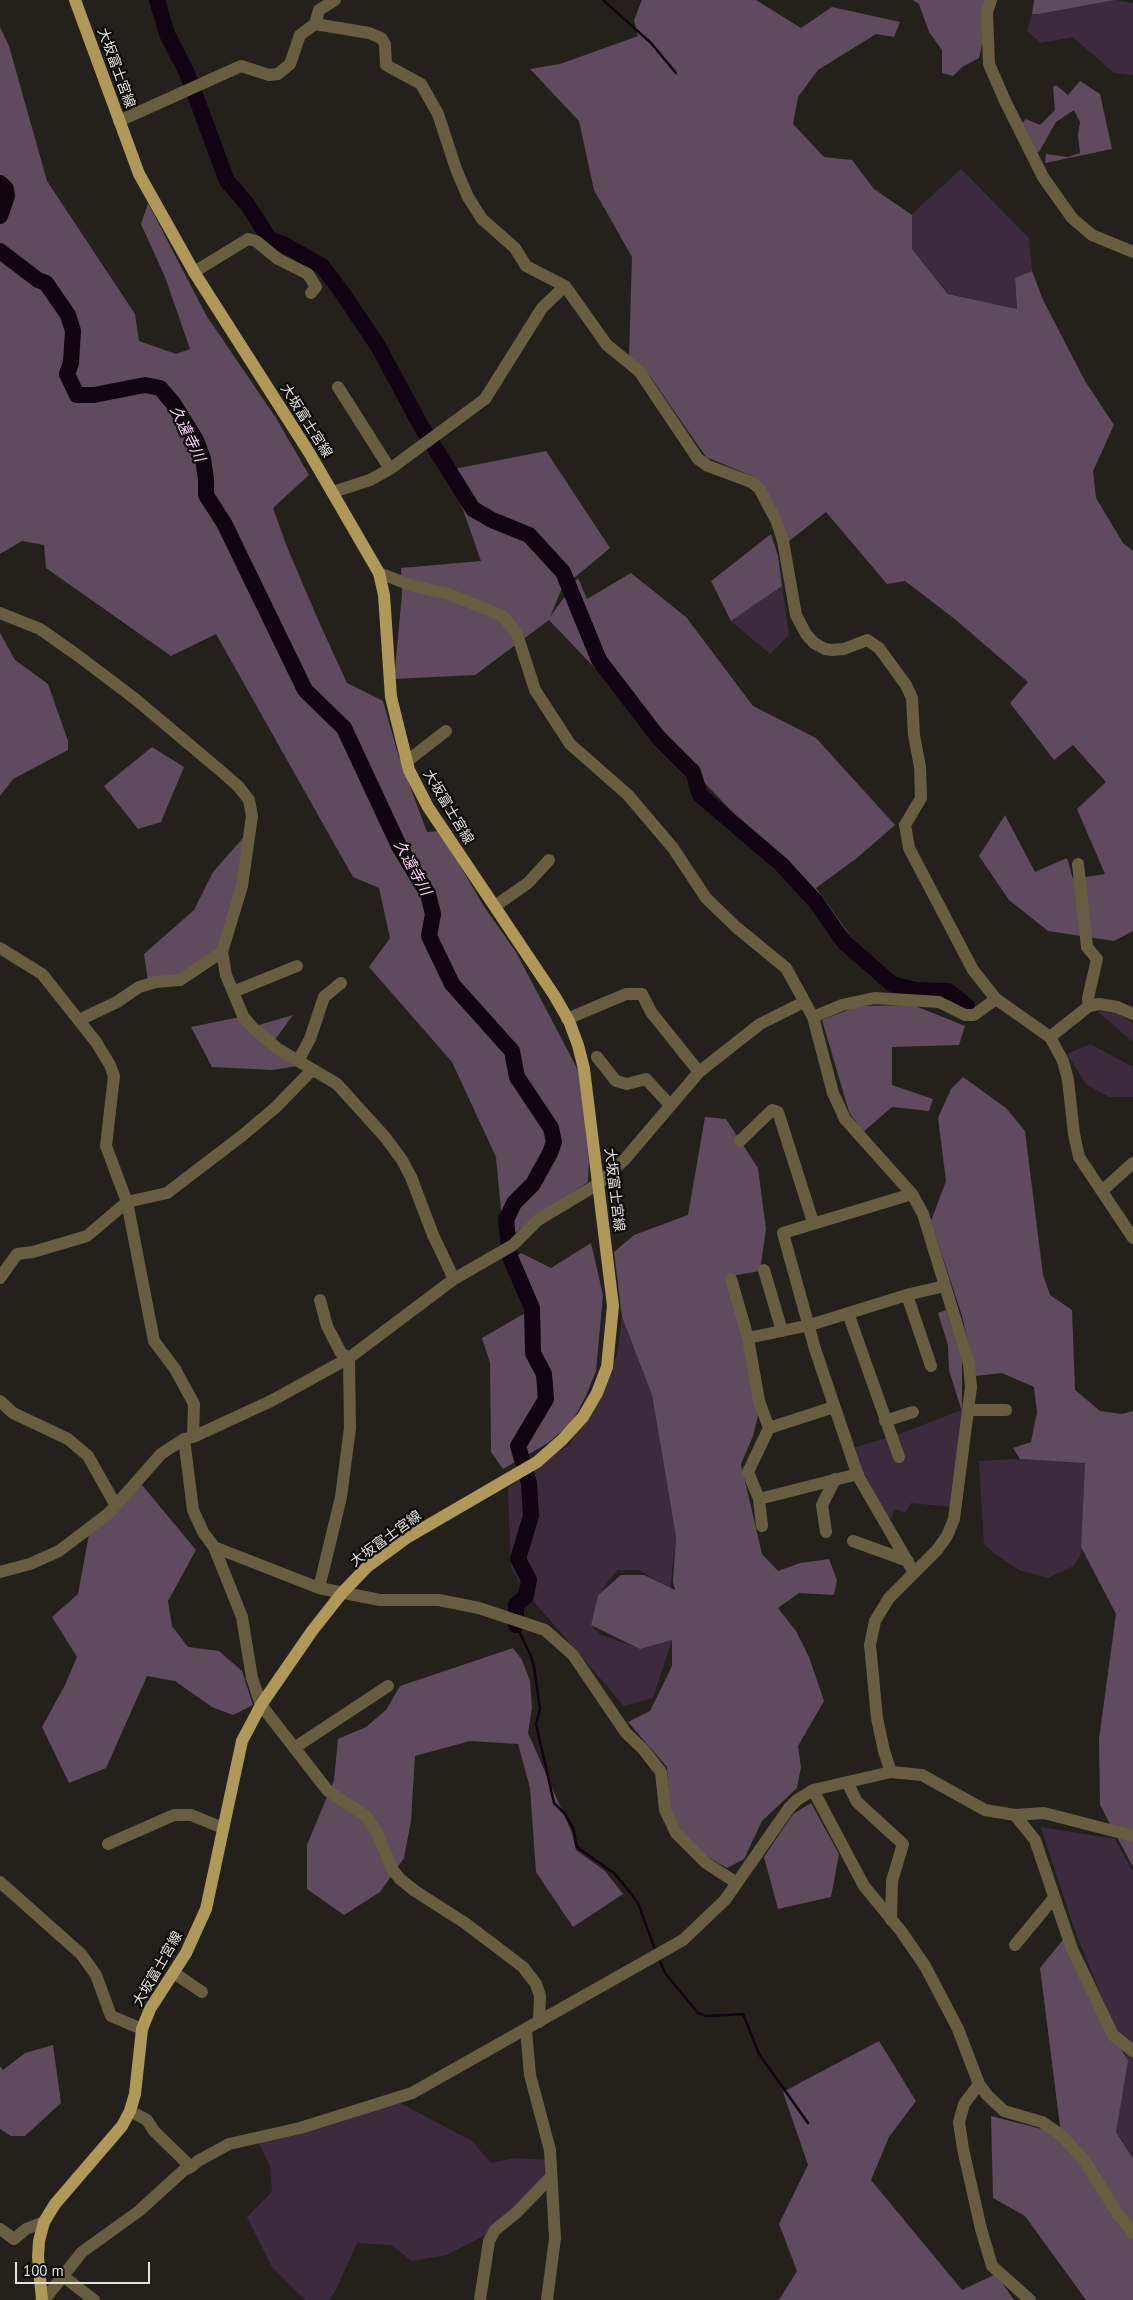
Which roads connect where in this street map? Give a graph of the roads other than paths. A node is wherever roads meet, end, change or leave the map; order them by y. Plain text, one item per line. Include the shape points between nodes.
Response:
1 (75, 0) edge
2 (335, 0) edge
3 (991, 0) edge
4 (315, 24) junction
5 (119, 121) junction
6 (1133, 252) edge
7 (194, 272) junction
8 (566, 286) junction
9 (311, 293) dead end
10 (338, 387) dead end
11 (390, 469) junction
12 (333, 492) junction
13 (379, 573) junction
14 (0, 613) edge
15 (446, 731) dead end
16 (406, 762) junction
17 (549, 860) dead end
18 (1078, 864) dead end
19 (495, 906) junction
20 (0, 948) edge
21 (222, 952) junction
22 (298, 966) dead end
23 (341, 983) dead end
24 (233, 992) junction
25 (996, 999) junction
26 (804, 1002) junction
27 (1089, 1006) junction
28 (1133, 1014) edge
29 (813, 1017) junction
30 (568, 1019) junction
31 (79, 1020) junction
32 (1050, 1037) junction
33 (298, 1061) junction
34 (582, 1064) junction
35 (312, 1070) junction
36 (700, 1072) junction
37 (670, 1105) junction
38 (740, 1141) dead end
39 (1133, 1163) edge
40 (598, 1184) junction
41 (1102, 1191) junction
42 (912, 1194) junction
43 (127, 1202) junction
44 (813, 1222) junction
45 (1133, 1238) edge
46 (764, 1270) dead end
47 (0, 1278) edge
48 (454, 1279) junction
49 (731, 1279) dead end
50 (945, 1286) junction
51 (907, 1295) junction
52 (320, 1300) dead end
53 (848, 1313) junction
54 (810, 1325) junction
55 (782, 1331) junction
56 (748, 1338) junction
57 (349, 1358) junction
58 (932, 1366) dead end
59 (0, 1401) edge
60 (834, 1407) junction
61 (968, 1410) junction
62 (1006, 1410) dead end
63 (913, 1412) dead end
64 (885, 1421) junction
65 (769, 1428) junction
66 (189, 1438) junction
67 (899, 1457) dead end
68 (858, 1474) junction
69 (835, 1480) junction
70 (759, 1499) junction
71 (114, 1504) junction
72 (762, 1526) dead end
73 (826, 1532) dead end
74 (853, 1542) dead end
75 (214, 1547) junction
76 (911, 1566) junction
77 (0, 1572) edge
78 (319, 1588) junction
79 (342, 1593) junction
80 (388, 1686) dead end
81 (261, 1705) junction
82 (294, 1748) junction
83 (891, 1772) junction
84 (847, 1782) junction
85 (813, 1790) junction
86 (1015, 1815) junction
87 (223, 1828) junction
88 (1133, 1836) edge
89 (108, 1844) dead end
90 (0, 1882) edge
91 (737, 1883) junction
92 (1053, 1898) junction
93 (891, 1920) junction
94 (1015, 1945) dead end
95 (174, 1973) junction
96 (202, 1992) dead end
97 (539, 2022) junction
98 (142, 2029) junction
99 (526, 2030) junction
100 (1133, 2051) edge
101 (979, 2084) junction
102 (130, 2111) junction
103 (191, 2167) junction
104 (551, 2177) junction
105 (44, 2222) junction
106 (0, 2228) edge
107 (1133, 2233) edge
108 (64, 2276) junction
109 (43, 2300) edge
110 (94, 2300) edge
111 (480, 2300) edge
112 (547, 2300) edge
113 (1030, 2300) edge

1 - 5 main road, 大坂富士宮線
2 - 4 street via 319,10
3 - 6 street via 987,12 989,64 1043,177 1072,218 1101,240
4 - 5 street via 300,35 290,64 284,71 269,75 241,66
4 - 8 street via 381,38 386,65 421,84 438,114 456,169 482,219 515,248 526,266
5 - 7 main road, 大坂富士宮線 via 139,174
7 - 9 street via 248,239 256,240 278,259 308,274 316,287
7 - 12 main road, 大坂富士宮線
8 - 11 street via 542,308 485,399
8 - 25 street via 607,345 639,371 698,459 759,488 783,541 796,615 806,634 814,643 832,650 867,640 883,652 906,686 912,698 921,790 921,798 905,825 909,848 973,970
10 - 11 street
11 - 12 street via 370,480
12 - 13 main road, 大坂富士宮線
13 - 16 main road, 大坂富士宮線 via 384,595 390,697
13 - 26 street via 413,586 449,594 504,616 517,634 535,690 570,744 628,795 673,848 706,898 786,968
14 - 21 street via 40,629 84,660 222,772 249,800 252,816 242,886
15 - 16 street
16 - 19 main road, 大坂富士宮線 via 428,807
17 - 19 street via 528,883
18 - 27 street via 1087,947 1097,958
19 - 30 main road, 大坂富士宮線
20 - 31 street via 42,974
21 - 24 street
21 - 31 street via 180,980 139,987 117,1002
22 - 24 street
23 - 33 street via 324,998 310,1039
24 - 33 street via 243,1016 252,1027
25 - 29 street via 974,1015 964,1015 939,1002 874,998 842,1005
25 - 32 street
26 - 29 street
26 - 36 street via 760,1024
27 - 28 street via 1099,1004
27 - 32 street
29 - 42 street via 833,1093 845,1119
30 - 34 main road, 大坂富士宮線
30 - 36 street via 626,994 642,994 650,1012
31 - 43 street via 114,1076 106,1146
32 - 41 street via 1063,1061 1068,1080 1079,1158
33 - 35 street
34 - 37 street via 601,1054 620,1083 646,1079
34 - 40 main road, 大坂富士宮線
35 - 43 street via 276,1107 189,1178 167,1193
35 - 48 street via 337,1084 402,1160
36 - 37 street
37 - 40 street
38 - 44 street via 772,1110 778,1112
39 - 41 street
40 - 48 street via 538,1220 509,1248
40 - 79 main road, 大坂富士宮線 via 612,1306 607,1366 583,1417 537,1462 408,1537 367,1567
41 - 45 street
42 - 44 street
42 - 50 street via 923,1214
43 - 47 street via 87,1236 17,1254
43 - 66 street via 154,1341 175,1369 194,1404
44 - 54 street via 783,1232
46 - 55 street
48 - 57 street
49 - 56 street
50 - 51 street
50 - 61 street via 970,1364
51 - 53 street
51 - 58 street
52 - 57 street via 327,1326 342,1353
53 - 54 street
53 - 64 street
54 - 55 street
54 - 60 street
55 - 56 street
56 - 65 street via 759,1401
57 - 66 street via 271,1401
57 - 78 street via 350,1428 341,1497
59 - 71 street via 13,1413 55,1432 88,1456
60 - 65 street
60 - 68 street
61 - 62 street
61 - 76 street via 954,1519 937,1550
63 - 64 street
64 - 67 street
65 - 70 street via 748,1472
66 - 71 street via 161,1454
66 - 75 street via 193,1510
68 - 69 street
68 - 76 street
69 - 70 street
69 - 73 street via 822,1505
70 - 72 street
71 - 77 street via 109,1513 59,1551 30,1564
74 - 76 street
75 - 78 street
75 - 81 street via 242,1617 252,1678
76 - 83 street via 875,1621 870,1645 877,1718
78 - 79 street
79 - 81 main road, 大坂富士宮線
79 - 91 street via 380,1600 439,1600 546,1630 573,1655 626,1733 661,1772 665,1810 676,1833 706,1863
80 - 82 street
81 - 82 street
81 - 87 main road, 大坂富士宮線 via 242,1741
82 - 97 street via 328,1791 366,1816 400,1879 523,1967 536,1984 540,1996
83 - 84 street
83 - 86 street via 922,1775 985,1810
84 - 85 street
84 - 93 street via 857,1802 903,1844 892,1881
85 - 91 street via 789,1808
85 - 93 street via 864,1886
86 - 88 street via 1044,1813
86 - 92 street via 1035,1840
87 - 89 street via 191,1815 174,1814
87 - 95 main road, 大坂富士宮線 via 206,1909
90 - 98 street via 81,1954 96,1975 111,2016
91 - 97 street via 698,1929 662,1953
92 - 94 street
92 - 100 street via 1072,1949 1113,2035
93 - 101 street via 925,1966 958,2029
95 - 96 street
95 - 98 main road, 大坂富士宮線 via 150,2009
97 - 99 street
98 - 102 main road, 大坂富士宮線
99 - 103 street via 412,2093 300,2128 229,2144
99 - 104 street via 530,2075 550,2150
101 - 107 street via 1004,2111 1042,2122 1061,2135 1084,2160
101 - 113 street via 964,2104 959,2122 981,2229 992,2266
102 - 103 street via 147,2120
102 - 105 main road, 大坂富士宮線 via 122,2126 55,2204
103 - 108 street via 82,2252
104 - 111 street via 495,2230 489,2241
104 - 112 street via 555,2238
105 - 106 street via 26,2229 14,2239
105 - 109 main road, 大坂富士宮線 via 38,2257
108 - 109 street
108 - 110 street

